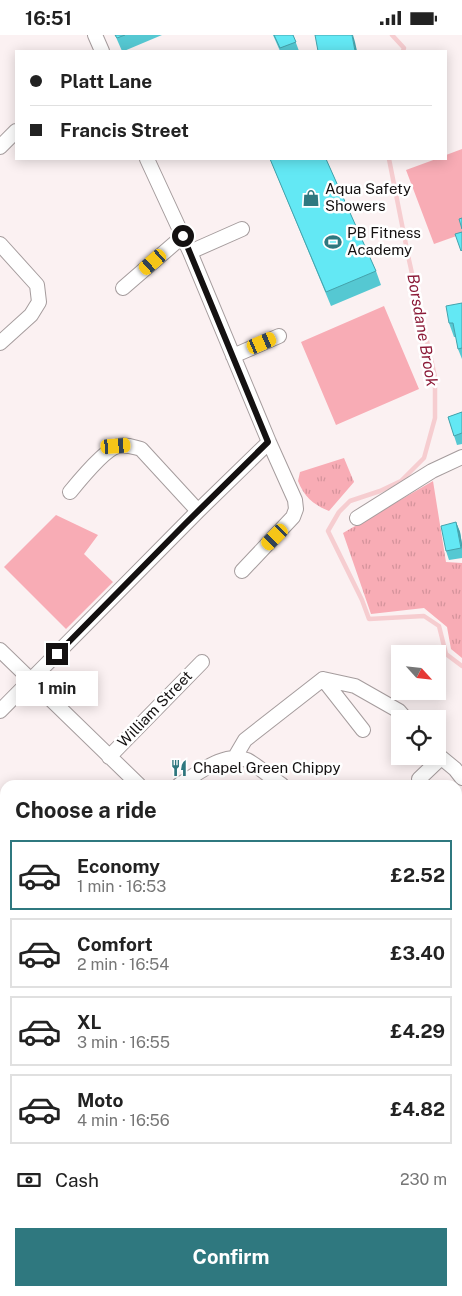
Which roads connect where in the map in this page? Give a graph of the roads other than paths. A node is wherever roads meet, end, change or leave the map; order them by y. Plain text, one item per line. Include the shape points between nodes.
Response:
1 (95, 35) edge
2 (102, 50) edge
3 (15, 132) edge
4 (0, 147) edge
5 (147, 160) edge
6 (242, 229) dead end
7 (183, 236) junction
8 (0, 244) edge
9 (190, 252) junction
10 (123, 288) dead end
11 (279, 336) dead end
12 (0, 343) edge
13 (233, 356) junction
14 (268, 442) junction
15 (462, 457) edge
16 (70, 492) dead end
17 (198, 511) junction
18 (357, 518) dead end
19 (242, 571) dead end
20 (0, 650) edge
21 (202, 662) dead end
22 (323, 679) junction
23 (31, 681) junction
24 (397, 710) edge
25 (0, 711) edge
26 (363, 730) dead end
27 (109, 757) junction
28 (235, 757) junction
29 (446, 762) edge
30 (432, 765) edge
31 (462, 778) edge
32 (419, 779) dead end
33 (134, 780) edge
34 (187, 780) edge
35 (275, 780) edge

1 - 2 street
3 - 4 street
5 - 7 street
6 - 9 street
7 - 9 street
7 - 10 street
8 - 12 street via 38,285 39,302 31,315
9 - 13 street
11 - 13 street
13 - 14 street
14 - 17 street
14 - 19 street via 296,500 296,509 293,517
15 - 18 street via 432,471
16 - 17 street via 103,456 116,446 128,445 141,449
17 - 23 street
20 - 23 street
21 - 27 street, William Street
22 - 24 street via 355,686
22 - 26 street
22 - 28 street via 245,740
23 - 25 street
23 - 27 street
27 - 33 street
28 - 34 street via 219,761
28 - 35 street via 248,761
29 - 31 street
30 - 32 street

